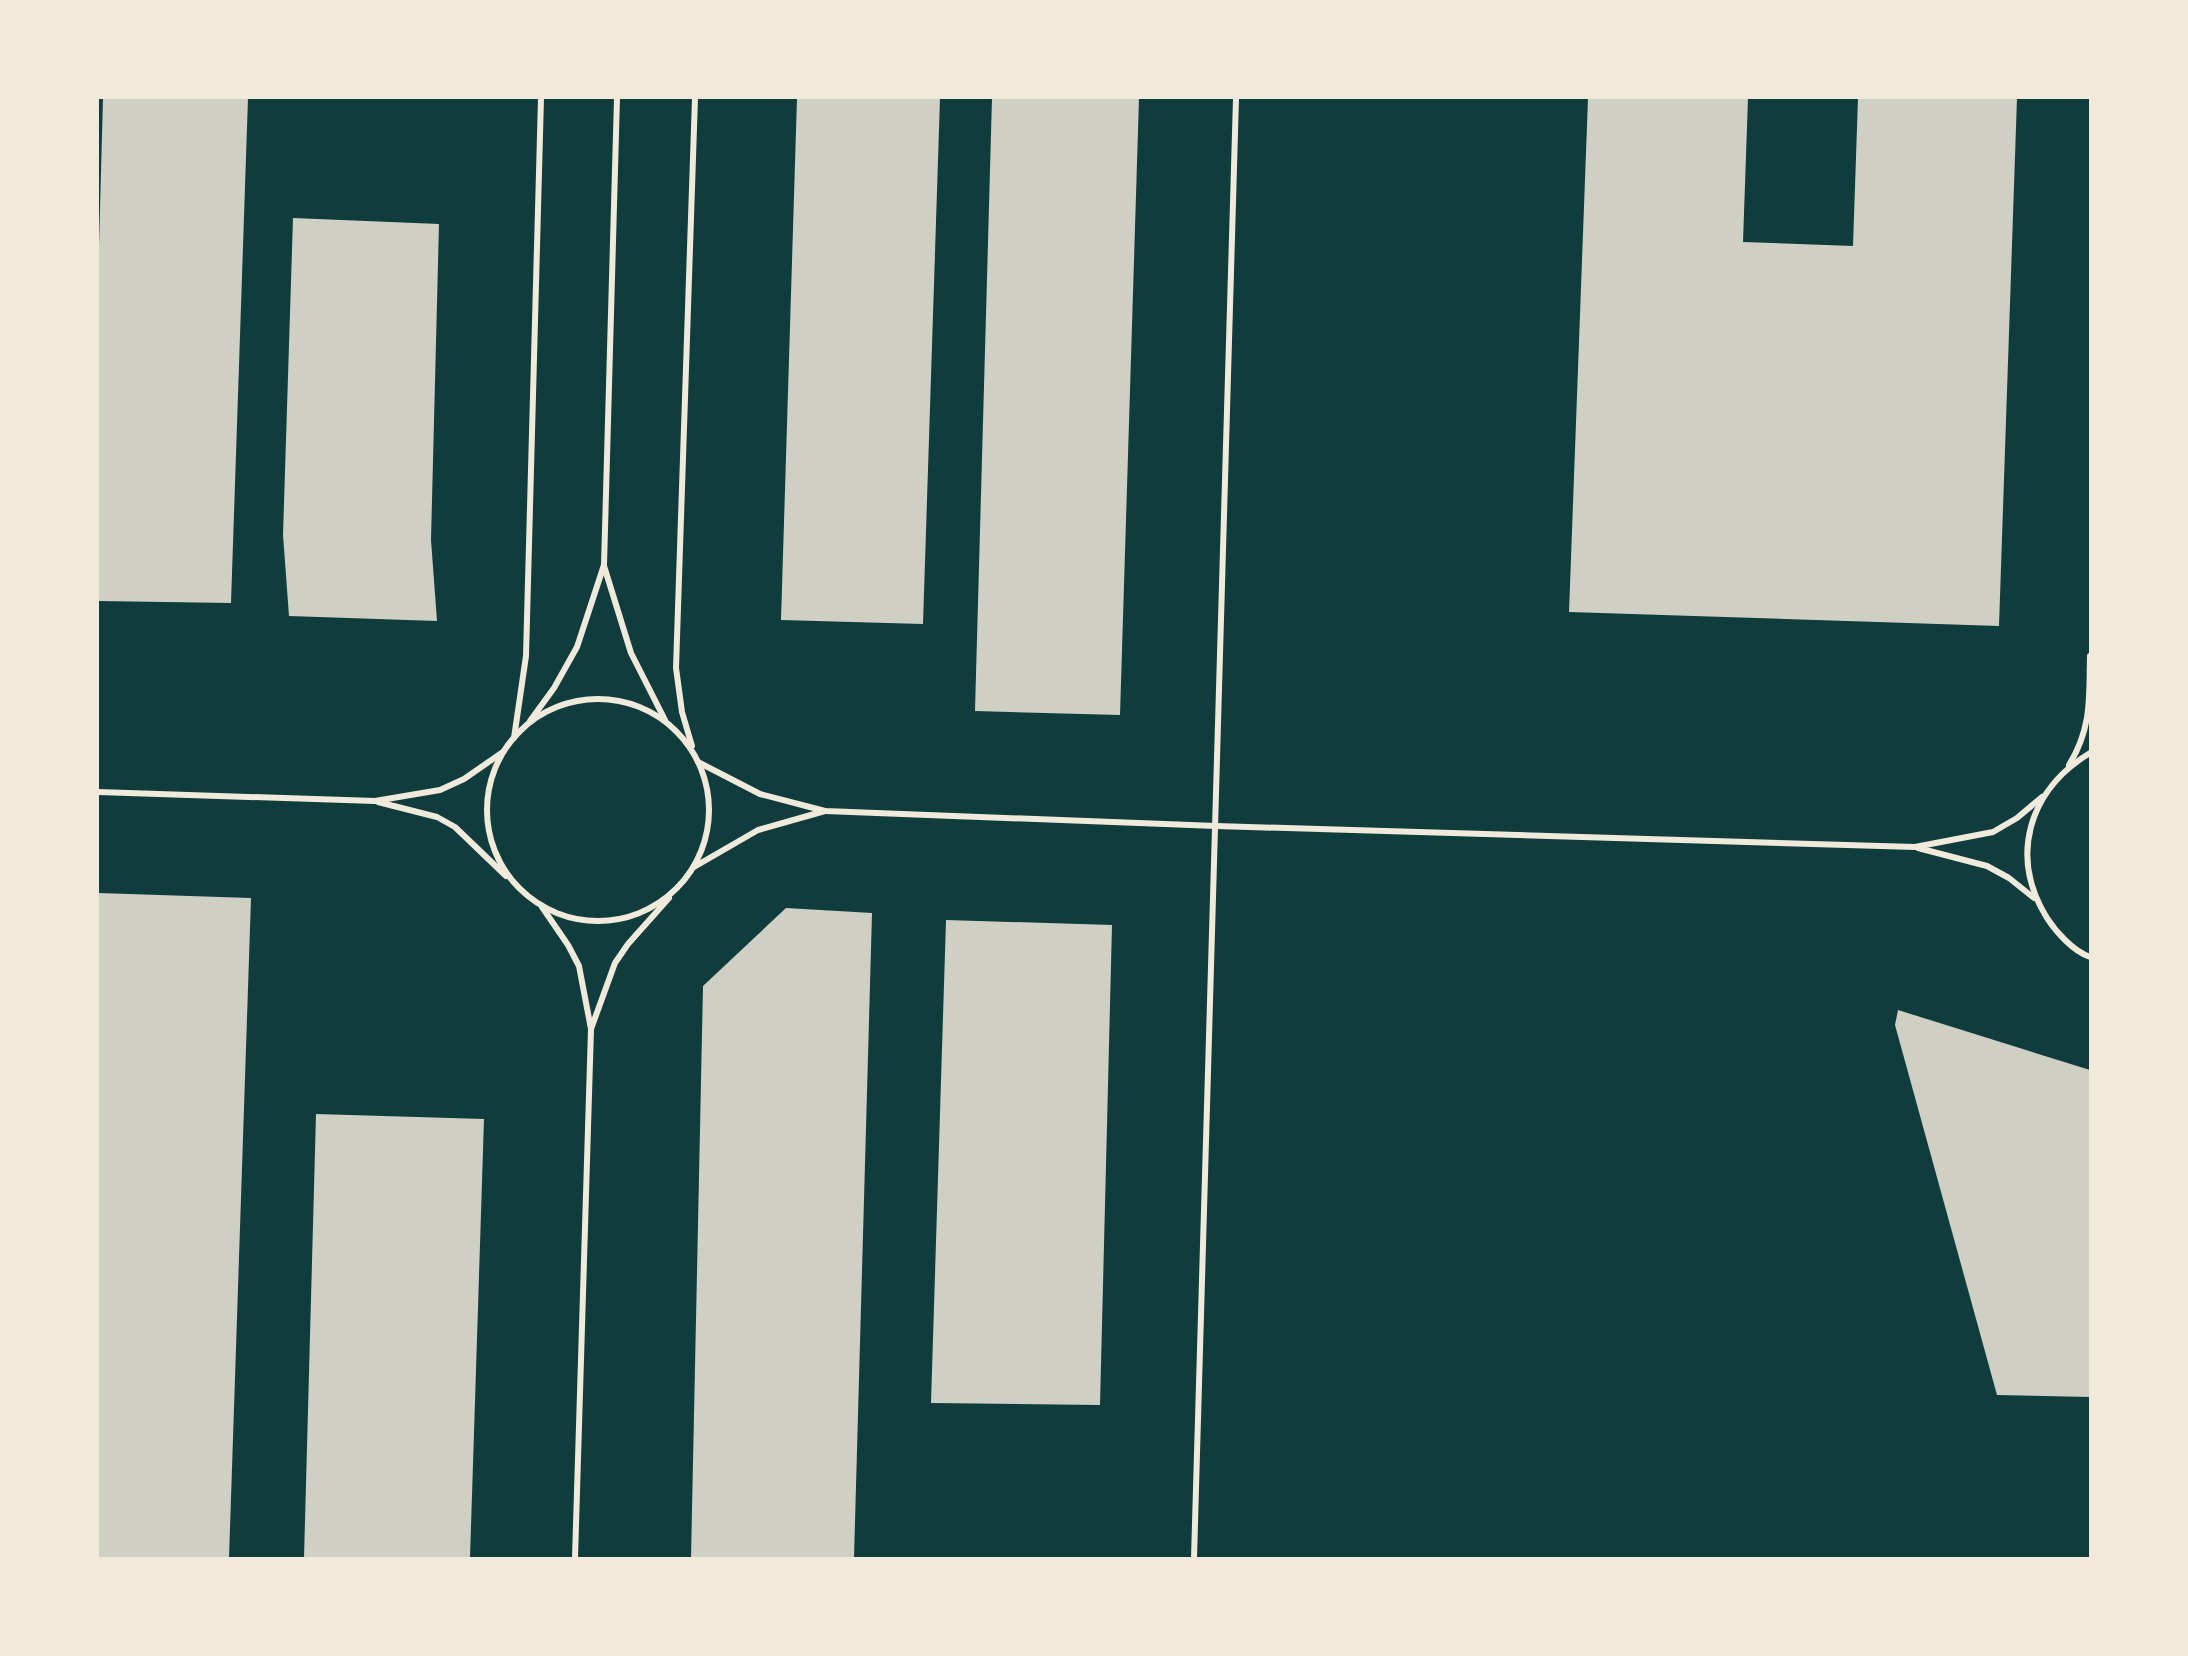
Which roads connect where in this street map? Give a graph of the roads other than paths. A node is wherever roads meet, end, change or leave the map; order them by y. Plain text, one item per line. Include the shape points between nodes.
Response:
1 (541, 98) edge
2 (617, 98) edge
3 (695, 98) edge
4 (1236, 98) edge
5 (604, 565) junction
6 (2091, 656) edge
7 (665, 721) junction
8 (528, 724) junction
9 (514, 739) junction
10 (504, 752) junction
11 (693, 752) junction
12 (2091, 753) edge
13 (698, 762) junction
14 (2068, 766) junction
15 (98, 792) edge
16 (2042, 797) junction
17 (375, 801) junction
18 (825, 811) junction
19 (1216, 826) junction
20 (1915, 847) junction
21 (690, 869) junction
22 (512, 881) junction
23 (682, 884) junction
24 (2035, 898) junction
25 (541, 906) junction
26 (2091, 957) edge
27 (591, 1029) junction
28 (575, 1558) edge
29 (1194, 1558) edge

1 - 9 street via 526,656
2 - 5 street
3 - 11 street via 676,669
4 - 19 street
5 - 7 street via 631,653
5 - 8 street via 576,647 554,688
6 - 14 street via 2089,717 2082,743
7 - 8 street via 632,704 596,698 560,706
7 - 11 street
8 - 9 street
9 - 10 street
10 - 17 street via 440,790
10 - 22 street via 490,783 486,818 494,852
11 - 13 street
12 - 14 street
13 - 18 street via 760,794
13 - 21 street via 707,785 709,820 700,854
14 - 16 street
15 - 17 street
16 - 20 street via 1993,832
16 - 24 street via 2029,830 2027,865
17 - 22 street via 437,817 455,827
18 - 19 street
18 - 21 street via 758,830
19 - 20 street
19 - 29 street
20 - 24 street via 1987,866
21 - 23 street
22 - 25 street
23 - 25 street via 652,908 615,920 577,920
23 - 27 street via 615,963
24 - 26 street via 2055,931
25 - 27 street via 579,966
27 - 28 street

